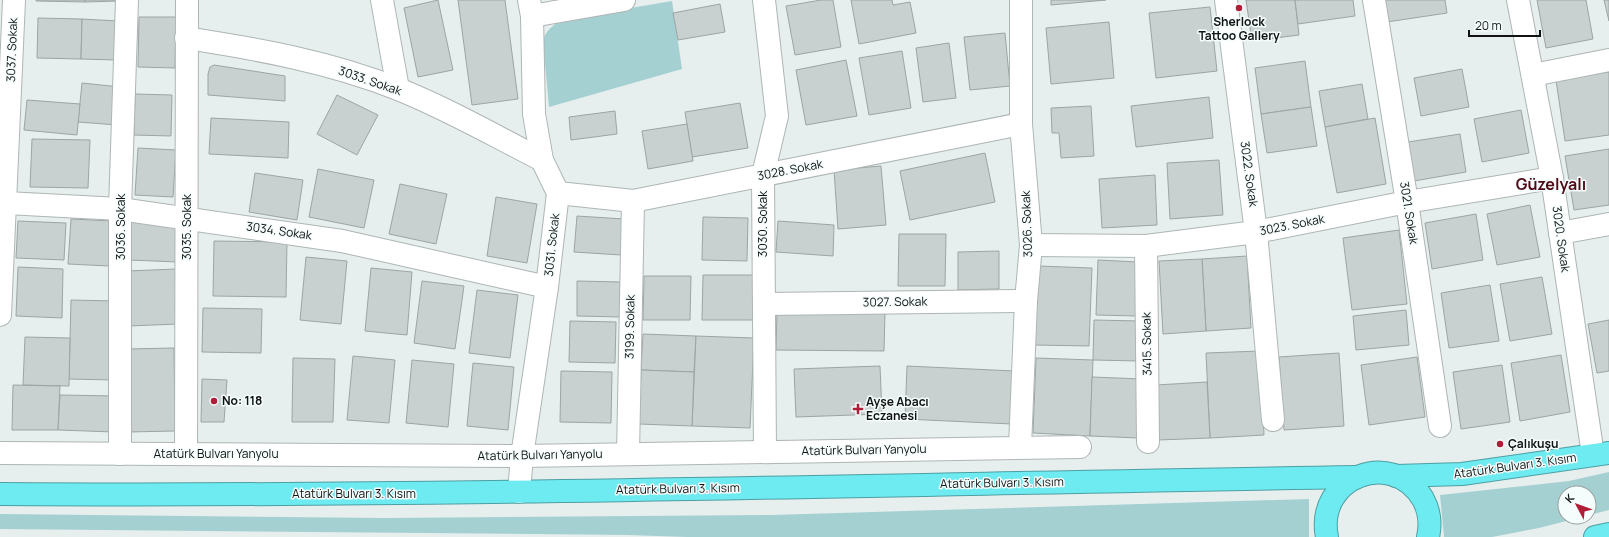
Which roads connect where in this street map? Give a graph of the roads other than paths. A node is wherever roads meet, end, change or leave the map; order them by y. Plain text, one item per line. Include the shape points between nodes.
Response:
1 (14, 0) edge
2 (127, 0) edge
3 (187, 0) edge
4 (382, 0) edge
5 (624, 0) edge
6 (764, 0) edge
7 (1021, 0) edge
8 (1226, 0) edge
9 (1374, 0) edge
10 (1518, 0) edge
11 (531, 8) edge
12 (186, 38) junction
13 (1609, 60) edge
14 (1533, 75) junction
15 (398, 89) junction
16 (1021, 124) junction
17 (542, 160) junction
18 (763, 175) junction
19 (1552, 178) junction
20 (558, 193) junction
21 (633, 201) junction
22 (1407, 202) junction
23 (6, 203) junction
24 (120, 209) junction
25 (187, 218) junction
26 (1609, 224) edge
27 (1256, 232) junction
28 (1560, 233) junction
29 (1031, 245) junction
30 (1146, 246) junction
31 (1, 264) edge
32 (547, 287) junction
33 (1026, 301) junction
34 (764, 304) junction
35 (0, 315) edge
36 (1273, 420) dead end
37 (1440, 426) dead end
38 (1148, 442) dead end
39 (1020, 447) junction
40 (1080, 447) dead end
41 (765, 452) junction
42 (0, 453) edge
43 (120, 454) junction
44 (186, 454) junction
45 (628, 454) junction
46 (1601, 454) edge
47 (522, 456) junction
48 (1396, 476) junction
49 (1357, 477) junction
50 (519, 492) junction
51 (0, 494) edge
52 (1609, 534) edge
53 (1429, 535) edge
54 (1327, 537) edge
55 (1595, 537) edge

1 - 23 street, 3037. Sokak
2 - 24 street, 3036. Sokak
3 - 12 street, 3035. Sokak
4 - 15 street
5 - 11 street
6 - 18 street, 3030. Sokak via 777,116
7 - 16 street, 3026. Sokak
8 - 27 street, 3022. Sokak
9 - 22 street, 3021. Sokak
10 - 14 street, 3020. Sokak
11 - 17 street via 534,114
12 - 15 street, 3033. Sokak via 246,47 319,63
12 - 25 street, 3035. Sokak
13 - 14 street
14 - 19 street, 3020. Sokak
15 - 17 street, 3033. Sokak
16 - 18 street, 3028. Sokak
16 - 29 street, 3026. Sokak
17 - 20 street
18 - 21 street, 3028. Sokak
18 - 34 street, 3030. Sokak
19 - 22 street, 3023. Sokak
19 - 28 street, 3020. Sokak
20 - 21 street, 3028. Sokak
20 - 32 street, 3031. Sokak
21 - 45 street, 3199. Sokak
22 - 27 street, 3023. Sokak
22 - 37 street, 3021. Sokak
23 - 24 street, 3034. Sokak
23 - 31 street, 3037. Sokak
24 - 25 street, 3034. Sokak
24 - 43 street, 3036. Sokak
25 - 32 street, 3034. Sokak via 342,241
25 - 44 street, 3035. Sokak
26 - 28 street
27 - 30 street, 3023. Sokak
27 - 36 street, 3022. Sokak
28 - 46 street, 3020. Sokak
29 - 30 street, 3023. Sokak
29 - 33 street, 3026. Sokak
30 - 38 street, 3415. Sokak
31 - 35 street, 3037. Sokak
32 - 47 street, 3031. Sokak
33 - 34 street, 3027. Sokak
33 - 39 street, 3026. Sokak
34 - 41 street, 3030. Sokak
39 - 40 street, Atatürk Bulvarı Yanyolu
39 - 41 street, Atatürk Bulvarı Yanyolu
41 - 45 street, Atatürk Bulvarı Yanyolu
42 - 43 street, Atatürk Bulvarı Yanyolu
43 - 44 street, Atatürk Bulvarı Yanyolu
44 - 47 street, Atatürk Bulvarı Yanyolu
45 - 47 street, Atatürk Bulvarı Yanyolu
46 - 48 highway, Atatürk Bulvarı 3. Kısım via 1462,474
47 - 50 street, 3031. Sokak
48 - 49 highway via 1369,473
48 - 53 highway via 1408,482 1426,504
49 - 50 highway, Atatürk Bulvarı 3. Kısım
49 - 54 highway via 1346,483 1330,502 1326,515
50 - 51 highway, Atatürk Bulvarı 3. Kısım
52 - 55 highway

